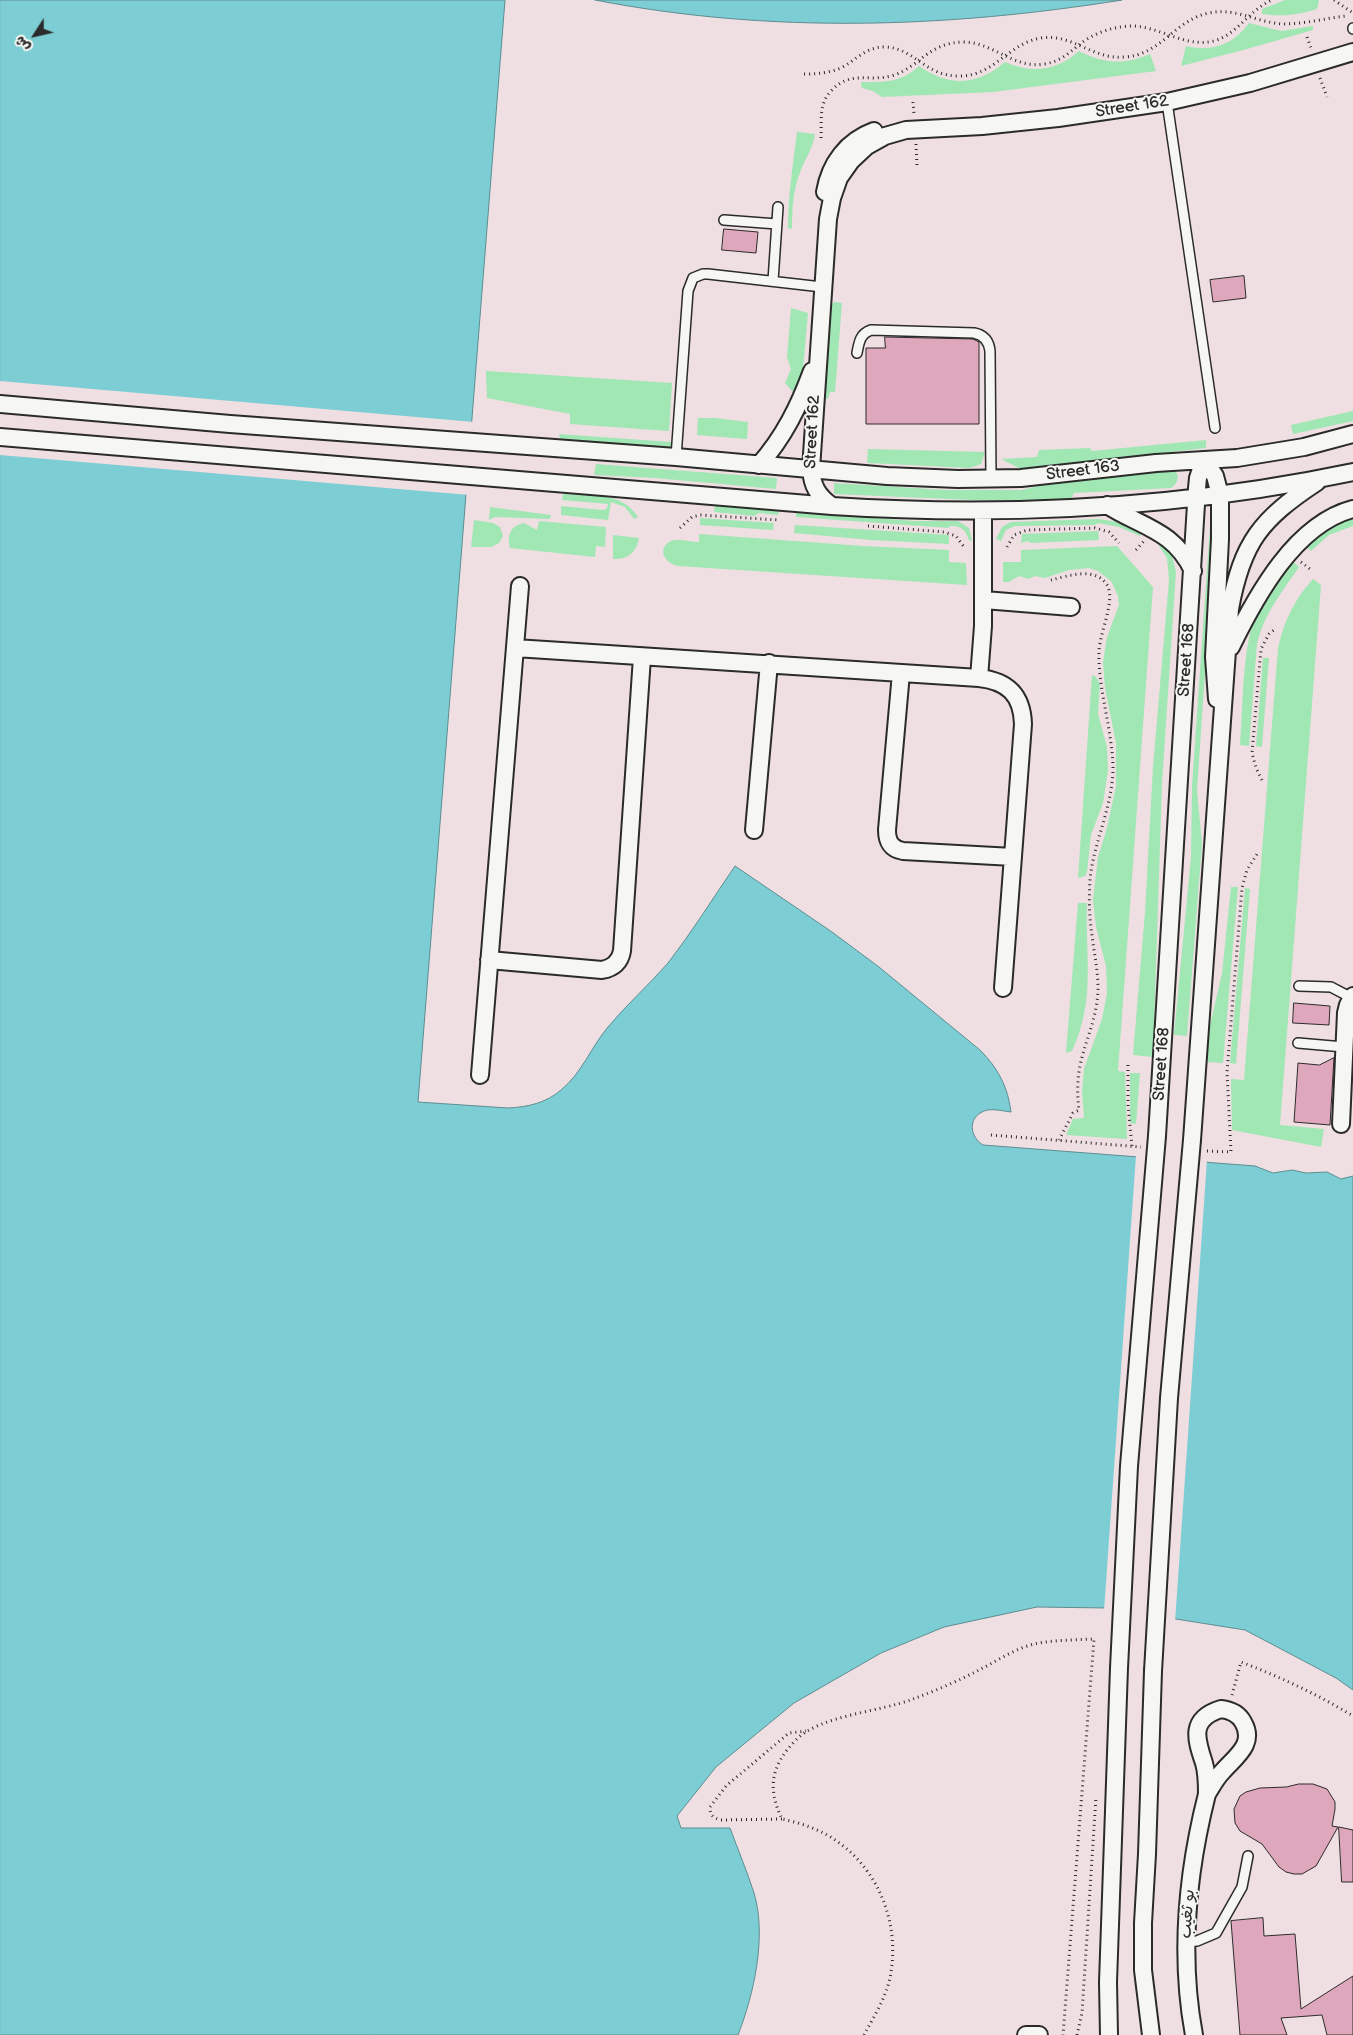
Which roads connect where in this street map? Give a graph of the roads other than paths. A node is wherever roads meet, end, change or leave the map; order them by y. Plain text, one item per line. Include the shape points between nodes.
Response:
1 (1353, 52) edge
2 (1167, 102) junction
3 (778, 207) dead end
4 (724, 220) dead end
5 (777, 224) junction
6 (773, 281) junction
7 (822, 287) junction
8 (818, 350) junction
9 (857, 353) dead end
10 (0, 404) edge
11 (1215, 428) dead end
12 (1353, 434) edge
13 (0, 437) edge
14 (676, 457) junction
15 (1204, 460) junction
16 (759, 465) junction
17 (811, 469) junction
18 (1353, 472) edge
19 (1322, 478) junction
20 (991, 479) junction
21 (1220, 495) junction
22 (1197, 498) junction
23 (1107, 505) junction
24 (832, 506) junction
25 (1353, 509) edge
26 (983, 512) junction
27 (1193, 571) junction
28 (520, 586) dead end
29 (984, 600) junction
30 (1071, 607) dead end
31 (515, 648) junction
32 (1227, 653) junction
33 (642, 657) junction
34 (769, 663) junction
35 (901, 673) junction
36 (979, 678) junction
37 (1222, 730) junction
38 (754, 830) dead end
39 (1013, 857) junction
40 (489, 960) junction
41 (1299, 986) dead end
42 (1003, 988) dead end
43 (1352, 997) edge
44 (1298, 1043) dead end
45 (1344, 1047) junction
46 (480, 1075) dead end
47 (1341, 1124) dead end
48 (1207, 1794) junction
49 (1248, 1856) dead end
50 (1186, 1942) junction
51 (1026, 2035) edge
52 (1039, 2035) edge
53 (1109, 2035) edge
54 (1151, 2035) edge
55 (1194, 2035) edge

1 - 2 street, Street 162 via 1250,83
2 - 7 street, Street 162 via 1030,122 912,128 876,140 852,161 835,188 828,219
2 - 11 lane
3 - 5 lane
4 - 5 lane
5 - 6 lane
6 - 7 lane
6 - 14 lane via 703,274 690,282
7 - 8 street, Street 162
8 - 16 street, Street 162 via 791,420
8 - 17 street, Street 162
9 - 20 lane via 860,339 871,330 974,333 984,337 990,351
10 - 14 street, Street 163
12 - 15 street, Street 163 via 1270,453
13 - 24 street, Street 163
14 - 16 street, Street 163
15 - 20 street, Street 163
15 - 21 street, Street 168 via 1215,476
15 - 22 street, Street 168 via 1198,478
16 - 17 street, Street 163
17 - 20 street, Street 163 via 887,476
17 - 24 street, Street 162 via 814,486 824,501
18 - 19 street, Street 163
19 - 21 street, Street 163
19 - 32 street, Street 168 via 1274,515 1246,551 1238,570 1230,609
21 - 22 street, Street 163
21 - 37 street, Street 168 via 1214,682
22 - 23 street, Street 163
22 - 27 street, Street 168
23 - 26 street, Street 163
23 - 27 street via 1169,538 1183,552
24 - 26 street, Street 163
25 - 32 street via 1318,524 1289,553 1251,609
26 - 29 street
27 - 53 street, Street 168, bridge via 1157,1136 1128,1476 1108,1982
28 - 31 street
29 - 30 street
29 - 36 street
31 - 33 street
31 - 40 street
32 - 37 street, Street 168
33 - 34 street
33 - 40 street via 619,960 602,970
34 - 35 street
34 - 38 street
35 - 36 street
35 - 39 street via 887,830 890,844 903,851
36 - 39 street via 1006,686 1017,698 1023,715
37 - 54 street, Street 168, bridge via 1192,1140 1169,1398 1153,1671 1143,1923 1143,1970
39 - 42 street
40 - 46 street
41 - 43 lane via 1331,987
43 - 45 street via 1346,1013
44 - 45 lane
45 - 47 street
48 - 48 street, بو ثغيب via 1197,1734 1201,1723 1210,1714 1228,1710 1241,1718 1247,1739 1242,1752
48 - 50 street, بو ثغيب via 1196,1842
49 - 50 lane via 1242,1887 1216,1934 1197,1942
50 - 55 street, بو ثغيب via 1187,1984
51 - 52 street

